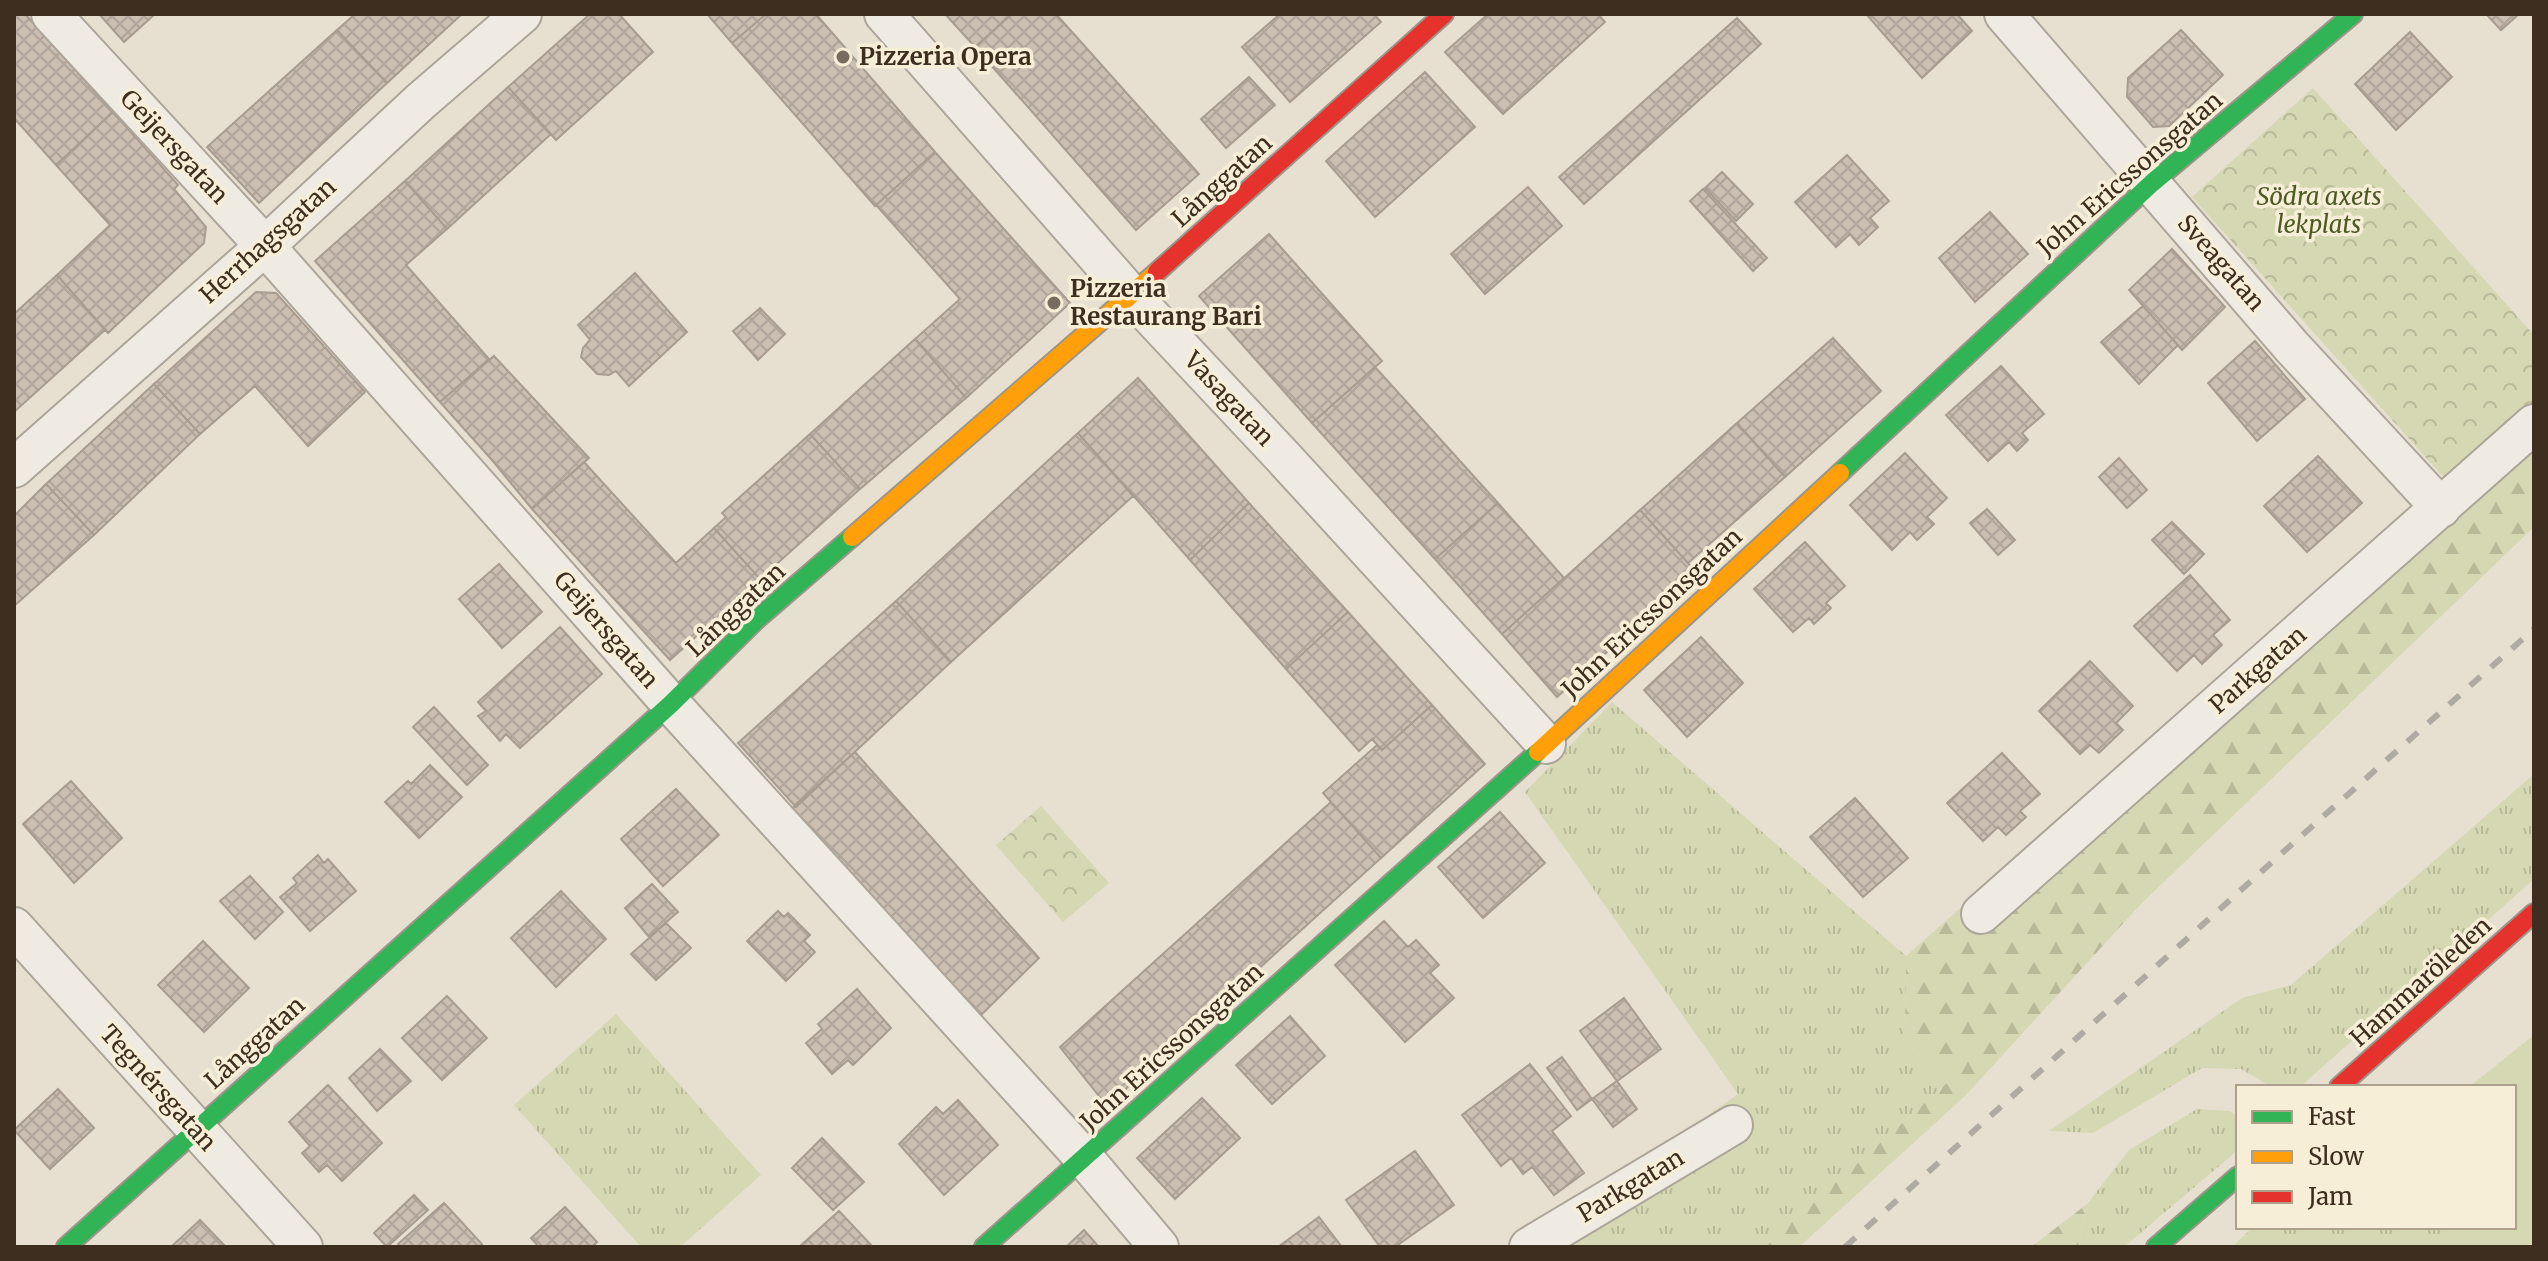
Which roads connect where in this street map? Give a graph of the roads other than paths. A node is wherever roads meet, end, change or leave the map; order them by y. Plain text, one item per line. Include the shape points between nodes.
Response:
1 (51, 14) edge
2 (522, 14) edge
3 (884, 14) edge
4 (1444, 14) edge
5 (2004, 14) edge
6 (2353, 14) edge
7 (2152, 183) junction
8 (265, 246) junction
9 (1131, 295) junction
10 (2534, 424) edge
11 (14, 468) edge
12 (2441, 508) junction
13 (671, 704) junction
14 (1546, 744) junction
15 (2534, 913) edge
16 (1981, 914) dead end
17 (14, 927) edge
18 (2341, 1085) edge
19 (1733, 1125) dead end
20 (195, 1129) junction
21 (1084, 1158) junction
22 (2236, 1178) edge
23 (66, 1247) edge
24 (303, 1247) edge
25 (984, 1247) edge
26 (1159, 1247) edge
27 (1529, 1247) edge
28 (2156, 1247) edge

1 - 8 street, Geijersgatan
2 - 8 street, Herrhagsgatan
3 - 9 street, Vasagatan
4 - 9 street, Långgatan
5 - 7 street, Sveagatan
6 - 7 street, John Ericssonsgatan
7 - 12 street, Sveagatan via 2292,347
7 - 14 street, John Ericssonsgatan
8 - 11 street, Herrhagsgatan
8 - 13 street, Geijersgatan
9 - 13 street, Långgatan via 756,620
9 - 14 street, Vasagatan
10 - 12 street, Parkgatan
12 - 16 street, Parkgatan
13 - 20 street, Långgatan
13 - 21 street, Geijersgatan
14 - 21 street, John Ericssonsgatan
15 - 18 street, Hammaröleden
17 - 20 street, Tegnérsgatan
19 - 27 street, Parkgatan
20 - 23 street, Långgatan
20 - 24 street, Tegnérsgatan
21 - 25 street, John Ericssonsgatan
21 - 26 street, Geijersgatan
22 - 28 street

